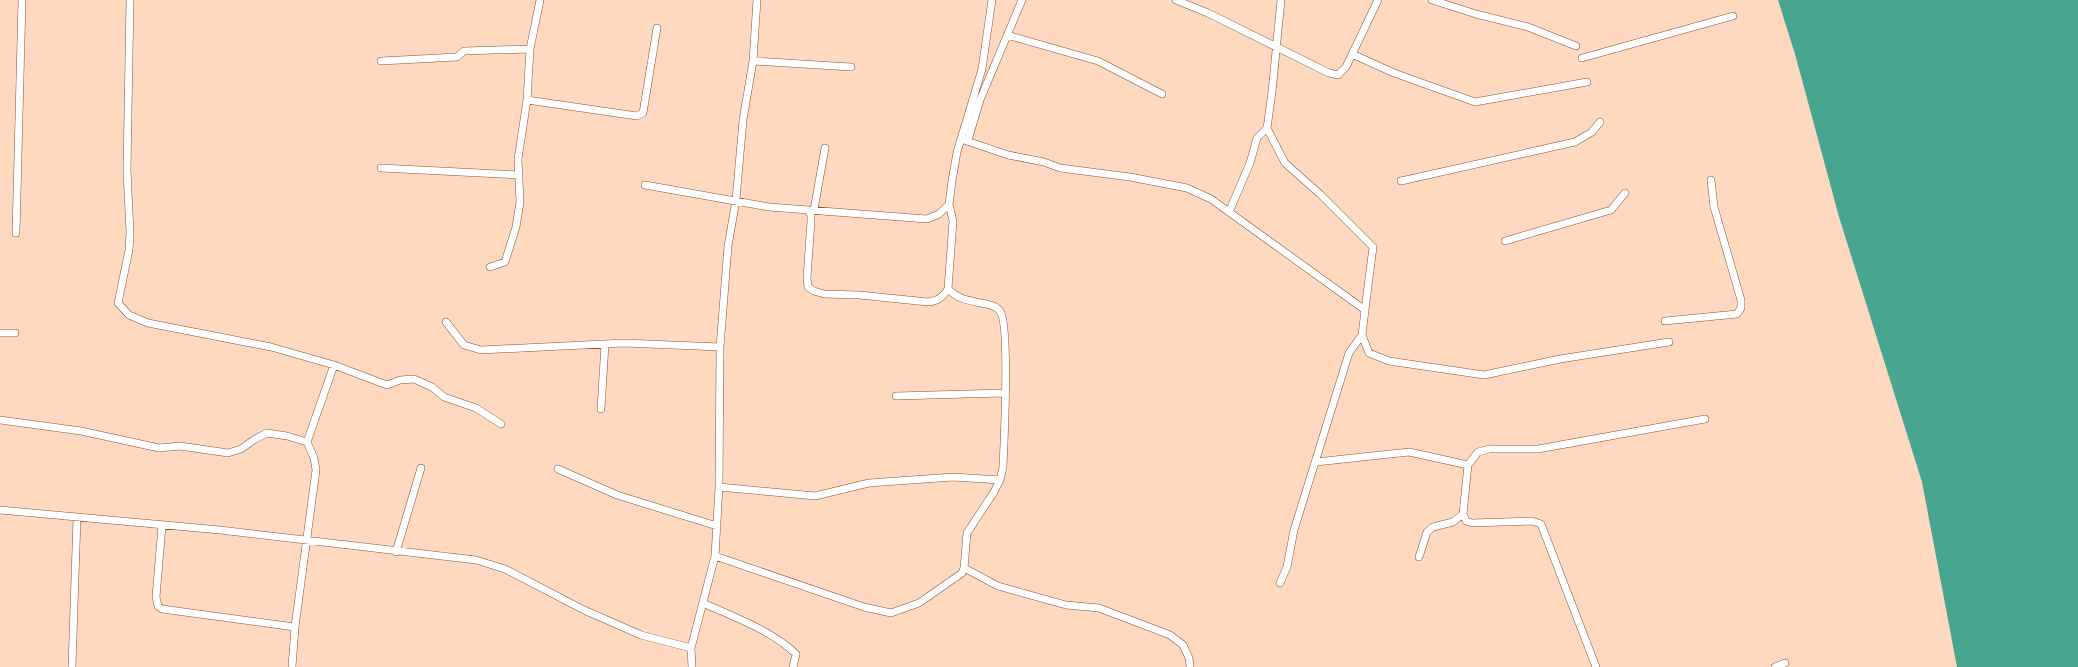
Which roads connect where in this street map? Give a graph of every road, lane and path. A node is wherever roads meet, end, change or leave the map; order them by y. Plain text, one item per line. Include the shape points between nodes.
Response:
1 (22, 0) edge
2 (130, 0) edge
3 (540, 0) edge
4 (757, 0) edge
5 (992, 0) edge
6 (1022, 0) edge
7 (1176, 0) edge
8 (1281, 0) edge
9 (1378, 0) edge
10 (1432, 0) edge
11 (1733, 16) dead end
12 (657, 28) dead end
13 (1007, 35) junction
14 (1576, 46) dead end
15 (1277, 47) junction
16 (530, 49) junction
17 (1352, 54) junction
18 (1582, 58) dead end
19 (381, 61) dead end
20 (753, 61) junction
21 (851, 67) dead end
22 (1587, 82) dead end
23 (1162, 94) dead end
24 (527, 100) junction
25 (1600, 122) dead end
26 (1267, 128) junction
27 (964, 139) junction
28 (825, 148) dead end
29 (381, 168) dead end
30 (519, 175) junction
31 (1711, 180) dead end
32 (1401, 181) dead end
33 (645, 185) dead end
34 (1625, 193) dead end
35 (736, 200) junction
36 (949, 204) junction
37 (811, 210) junction
38 (1229, 212) junction
39 (16, 233) dead end
40 (1505, 241) dead end
41 (490, 267) dead end
42 (948, 289) junction
43 (1365, 310) junction
44 (446, 322) dead end
45 (1665, 322) dead end
46 (0, 333) edge
47 (15, 333) dead end
48 (1362, 335) junction
49 (1669, 342) dead end
50 (605, 344) junction
51 (720, 348) junction
52 (334, 365) junction
53 (1004, 393) junction
54 (896, 396) dead end
55 (601, 409) dead end
56 (1705, 419) dead end
57 (0, 420) edge
58 (501, 424) dead end
59 (307, 442) junction
60 (1316, 462) junction
61 (1468, 465) junction
62 (422, 468) dead end
63 (558, 468) dead end
64 (1000, 480) junction
65 (719, 487) junction
66 (0, 510) edge
67 (1463, 514) junction
68 (76, 518) junction
69 (162, 526) junction
70 (717, 526) junction
71 (306, 540) junction
72 (396, 552) junction
73 (715, 556) junction
74 (1420, 557) dead end
75 (964, 568) junction
76 (1280, 583) dead end
77 (703, 603) junction
78 (295, 627) junction
79 (691, 648) junction
80 (1786, 664) dead end
81 (72, 667) edge
82 (292, 667) edge
83 (692, 667) edge
84 (793, 667) edge
85 (1190, 667) edge
86 (1596, 667) edge
87 (1775, 667) edge

1 - 39 street
2 - 52 street via 127,170 130,233 118,303 129,315 148,323 271,347
3 - 16 street
4 - 20 street
5 - 27 street via 982,69
6 - 13 street
7 - 15 street
8 - 15 street
9 - 17 street
10 - 14 street via 1528,28
11 - 18 street
12 - 24 street via 643,113 637,116
13 - 23 street via 1098,61
13 - 27 street
15 - 17 street via 1338,75 1346,67
15 - 26 street
16 - 19 street via 464,51 458,57
16 - 24 street
17 - 22 street via 1394,74 1475,102
20 - 21 street
20 - 35 street via 743,120
24 - 30 street via 518,159
25 - 32 street via 1592,132 1574,142
26 - 38 street via 1258,138
26 - 43 street via 1285,163 1373,247
27 - 36 street via 952,181
27 - 38 street via 978,146 1060,168 1187,188 1211,199
28 - 37 street
29 - 30 street
30 - 41 street via 520,202 510,248 505,262
31 - 45 street via 1714,207 1741,300 1741,308 1737,314 1721,317
33 - 35 street via 708,198
34 - 40 street via 1611,210
35 - 37 street via 769,207
35 - 51 street via 728,246
36 - 37 street via 939,214 927,219
36 - 42 street via 953,221
37 - 42 street via 807,278 808,287 814,291 824,294 928,302 943,296
38 - 43 street
42 - 53 street via 956,297 969,302 988,304 1000,311 1003,318 1006,354
43 - 48 street
44 - 50 street via 464,345 481,350
46 - 47 street
48 - 49 street via 1369,353 1389,361 1484,375 1560,359
48 - 60 street via 1349,353
50 - 51 street via 624,342
50 - 55 street
51 - 65 street
52 - 58 street via 387,385 400,380 414,379 444,396 476,408
52 - 59 street
53 - 54 street
53 - 64 street via 1003,467
56 - 61 street via 1538,449 1489,449 1478,452
57 - 59 street via 80,431 159,448 180,446 228,453 241,449 267,433
59 - 71 street via 316,470
60 - 61 street via 1409,452
60 - 76 street
61 - 67 street
62 - 72 street
63 - 70 street via 616,495
64 - 65 street via 953,477 869,483 814,496
64 - 75 street via 967,533
65 - 70 street
66 - 68 street
67 - 74 street via 1453,522 1434,527 1427,532
67 - 86 street via 1466,521 1472,523 1532,521 1541,524
68 - 69 street
68 - 81 street
69 - 71 street
69 - 78 street via 156,598 158,606 162,609
70 - 73 street
71 - 72 street
71 - 78 street
72 - 79 street via 476,560 505,569 584,610 641,635
73 - 75 street via 864,607 891,613 918,603 937,592 962,573
73 - 77 street
75 - 85 street via 998,586 1066,605 1100,608 1170,635 1183,645
77 - 79 street
77 - 84 street via 788,646 796,654
78 - 82 street
79 - 83 street
80 - 87 street

